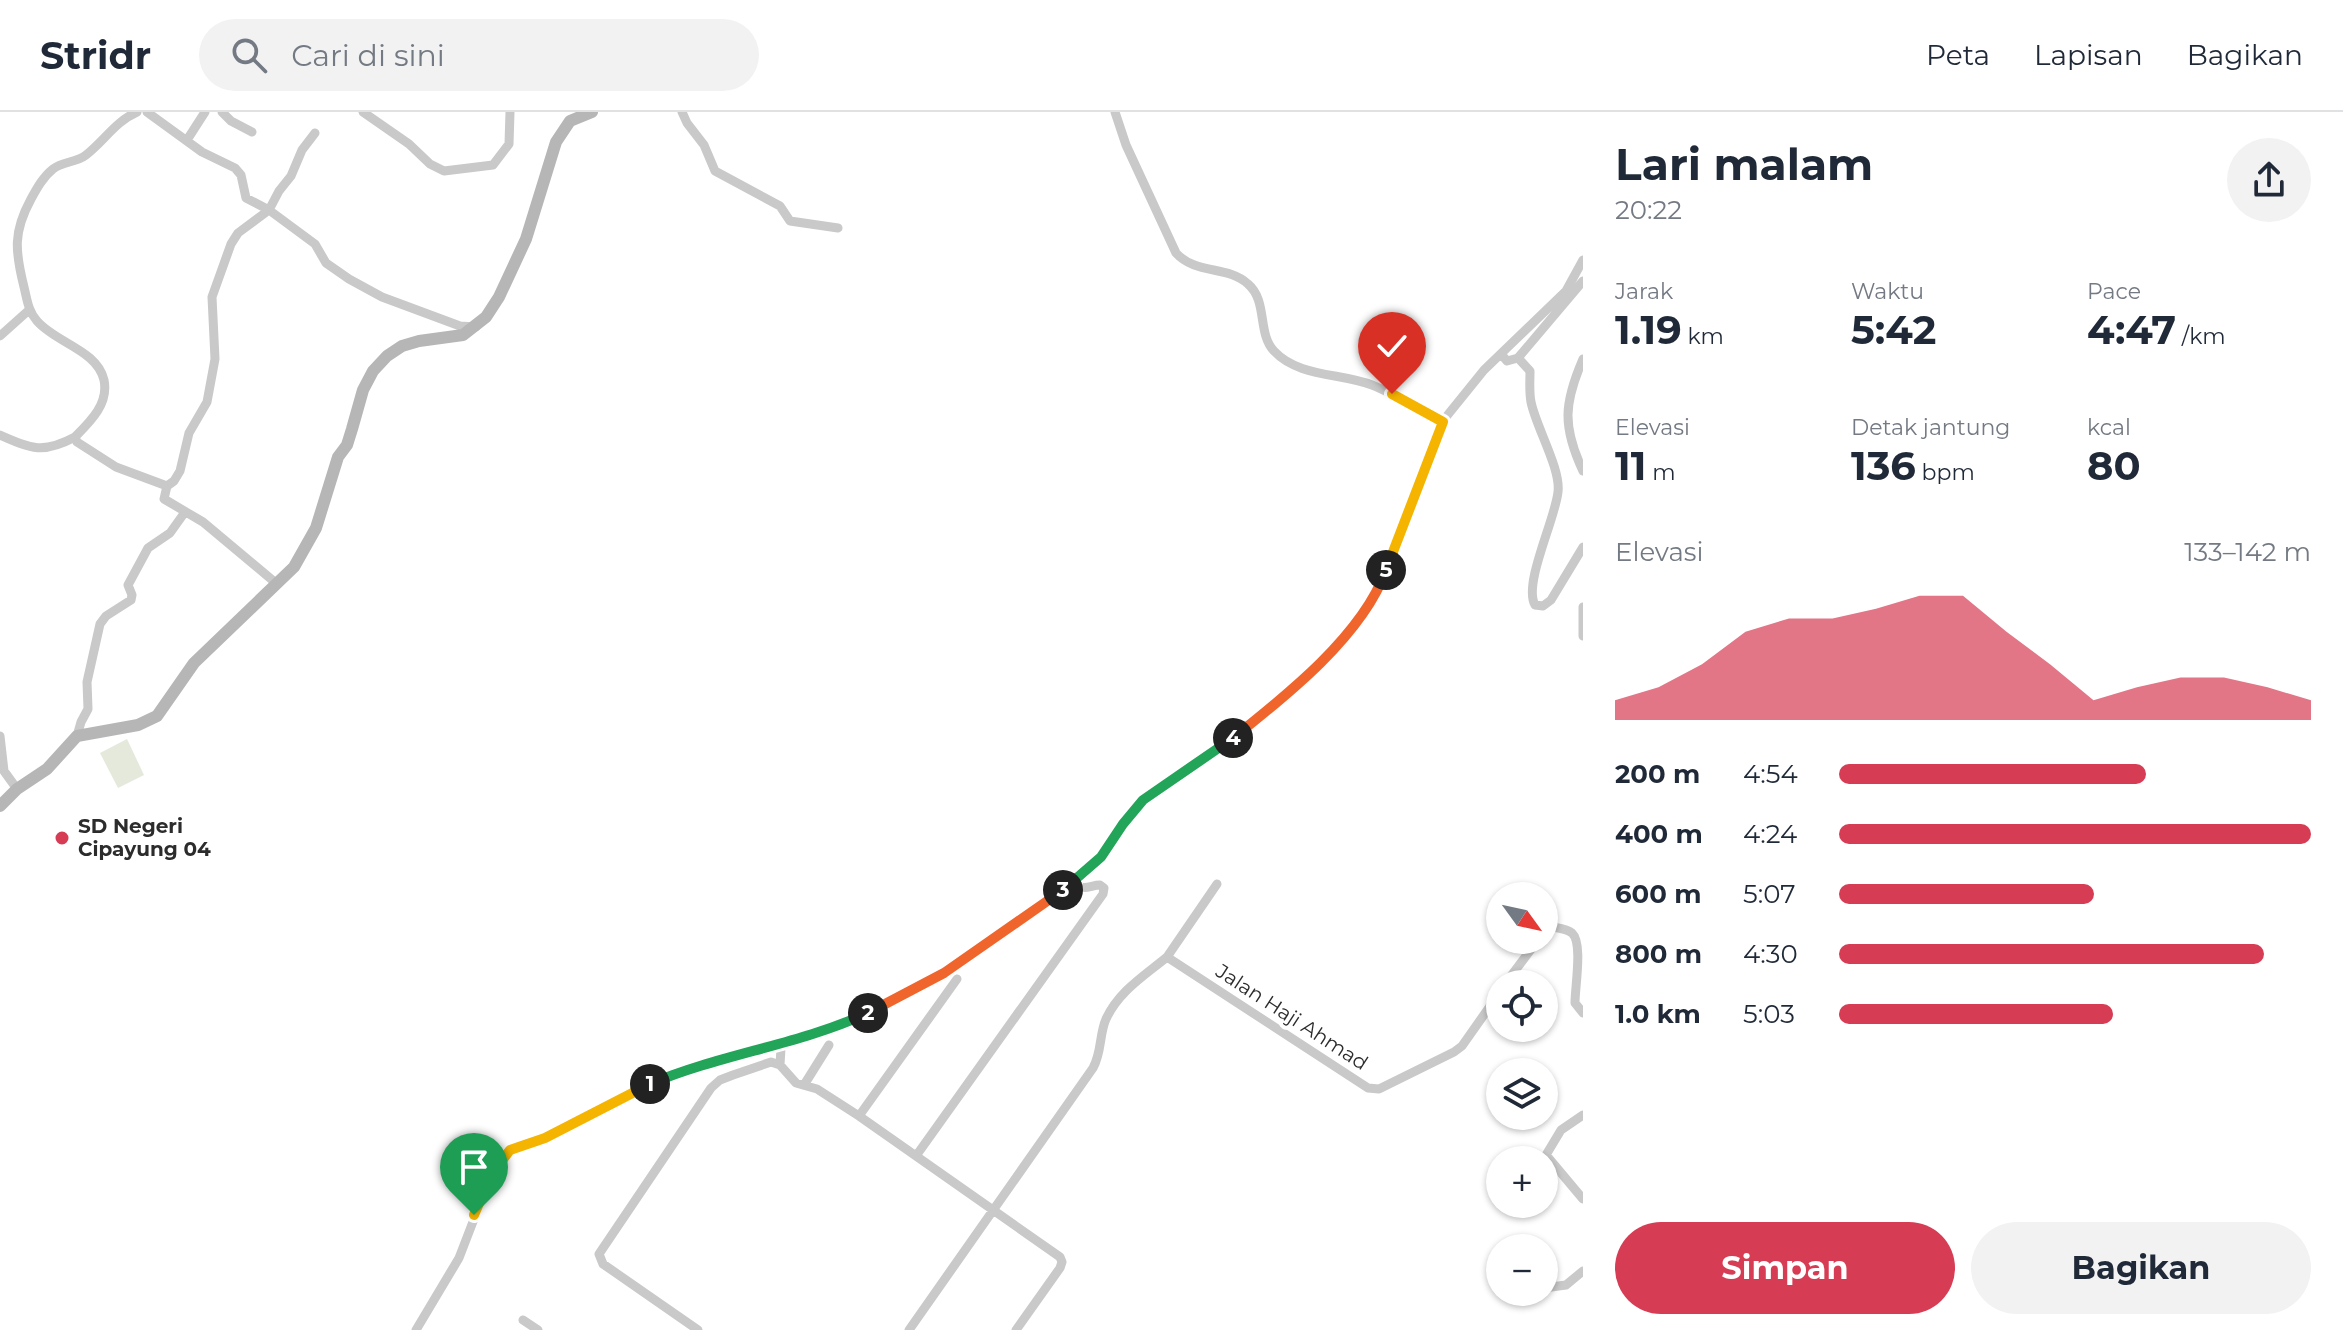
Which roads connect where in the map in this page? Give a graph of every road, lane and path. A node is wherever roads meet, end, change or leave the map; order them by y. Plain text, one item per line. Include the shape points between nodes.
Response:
1 (137, 112) edge
2 (147, 112) edge
3 (205, 112) edge
4 (222, 112) edge
5 (363, 112) edge
6 (510, 112) edge
7 (592, 112) edge
8 (682, 112) edge
9 (1115, 112) edge
10 (252, 132) dead end
11 (315, 133) dead end
12 (187, 140) junction
13 (269, 210) junction
14 (838, 228) dead end
15 (1583, 260) edge
16 (1583, 281) edge
17 (29, 310) junction
18 (476, 327) junction
19 (0, 336) edge
20 (1501, 354) junction
21 (1518, 358) junction
22 (1583, 359) edge
23 (1443, 422) junction
24 (0, 435) edge
25 (75, 437) junction
26 (1583, 471) edge
27 (167, 486) junction
28 (185, 512) junction
29 (1583, 547) edge
30 (277, 584) junction
31 (1583, 607) edge
32 (1583, 636) edge
33 (0, 736) edge
34 (77, 736) junction
35 (17, 789) junction
36 (0, 806) edge
37 (1078, 878) junction
38 (1217, 884) dead end
39 (1558, 928) edge
40 (1167, 957) junction
41 (957, 979) dead end
42 (1486, 1012) edge
43 (1583, 1013) edge
44 (784, 1042) junction
45 (829, 1045) dead end
46 (780, 1065) junction
47 (804, 1085) junction
48 (1583, 1115) edge
49 (859, 1116) junction
50 (916, 1156) junction
51 (1583, 1199) edge
52 (992, 1210) junction
53 (1583, 1271) edge
54 (1558, 1286) edge
55 (523, 1320) dead end
56 (416, 1330) edge
57 (538, 1330) edge
58 (698, 1330) edge
59 (909, 1330) edge
60 (1016, 1330) edge

1 - 17 street via 87,155 51,170 26,208 16,243
2 - 12 street
3 - 12 street
4 - 10 street
5 - 6 street via 444,171 493,165 509,144
7 - 18 street via 570,121 556,142 523,245 499,297
8 - 14 street via 715,171 780,206 790,221
9 - 23 street via 1176,253 1190,264 1236,276 1252,288 1267,342 1276,354 1305,368 1369,384
11 - 13 street
12 - 13 street via 235,168 246,198
13 - 18 street via 315,244 339,274 382,297
13 - 27 street via 236,236 215,282 215,359 207,402 189,433 177,478
15 - 20 street via 1566,291
16 - 21 street
17 - 19 street
17 - 25 street via 48,331 96,362 104,380 98,410
18 - 30 street via 458,336 402,346 373,371 312,537
20 - 21 street via 1507,361
20 - 23 street
21 - 29 street via 1530,371 1531,402 1559,486 1532,581 1535,605 1551,600
22 - 26 street via 1565,418
23 - 37 street via 1385,574 1357,624 1241,732 1143,800 1101,857
24 - 25 street via 43,449
25 - 27 street via 116,467
27 - 28 street via 164,499
28 - 30 street
28 - 34 street via 170,533 148,548 128,585 131,600 102,621 86,686 88,709
30 - 34 street via 194,663 157,716 138,725
31 - 32 street
33 - 35 street via 4,771
34 - 35 street via 43,773
35 - 36 street
37 - 44 street via 944,973 844,1024
37 - 50 street via 1079,886 1100,885 1103,894
38 - 40 street
39 - 43 street via 1577,938 1575,1003
40 - 42 street, Jalan Haji Ahmad via 1373,1090 1462,1046
40 - 52 street via 1114,1006 1093,1068
41 - 49 street
44 - 46 street
44 - 56 street via 679,1072 506,1153 486,1185 455,1265
45 - 47 street
46 - 47 street
46 - 58 street via 771,1062 714,1084 599,1254 603,1264
47 - 49 street
48 - 51 street via 1561,1130 1546,1155
49 - 50 street
50 - 52 street
52 - 59 street
52 - 60 street via 1062,1261
53 - 54 street
55 - 57 street

